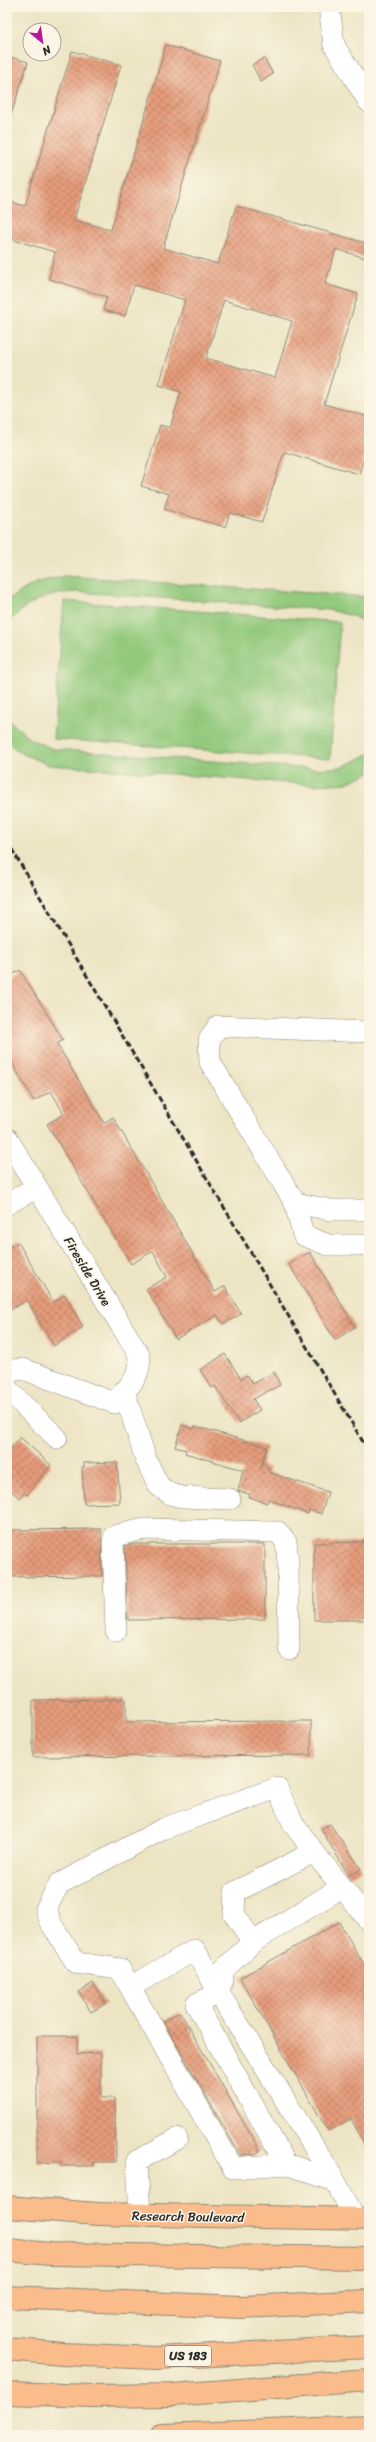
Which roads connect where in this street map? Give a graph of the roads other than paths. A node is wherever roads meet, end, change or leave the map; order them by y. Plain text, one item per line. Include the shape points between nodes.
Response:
1 (329, 7) edge
2 (369, 102) edge
3 (369, 1032) edge
4 (7, 1138) edge
5 (37, 1187) junction
6 (295, 1203) junction
7 (7, 1204) edge
8 (369, 1210) edge
9 (369, 1245) edge
10 (7, 1377) edge
11 (7, 1389) edge
12 (119, 1397) junction
13 (57, 1438) dead end
14 (230, 1499) dead end
15 (116, 1631) dead end
16 (289, 1649) dead end
17 (314, 1852) junction
18 (342, 1887) junction
19 (369, 1920) edge
20 (254, 1942) junction
21 (130, 1986) junction
22 (219, 1993) junction
23 (177, 2139) dead end
24 (286, 2164) junction
25 (335, 2181) junction
26 (7, 2207) edge
27 (140, 2215) junction
28 (362, 2219) edge
29 (7, 2250) edge
30 (369, 2258) edge
31 (7, 2297) edge
32 (369, 2301) edge
33 (369, 2347) edge
34 (7, 2349) edge
35 (369, 2380) edge
36 (7, 2394) edge
37 (369, 2427) edge
38 (257, 2433) edge
39 (216, 2434) edge
40 (162, 2435) edge

1 - 2 street via 334,44
3 - 6 street via 218,1026 209,1040 210,1062
4 - 5 street, Fireside Drive
5 - 7 street
5 - 12 street, Fireside Drive via 139,1355 141,1366 138,1375
6 - 8 street via 331,1210
6 - 9 street via 303,1235 328,1245
10 - 12 street via 12,1370 23,1369
11 - 13 street
12 - 14 street via 159,1486 170,1494 182,1497
15 - 16 street via 114,1536 144,1529 278,1532 286,1542 288,1562
17 - 18 street
17 - 20 street via 235,1892 234,1914
17 - 21 street via 294,1825 277,1788 165,1828 59,1884 46,1909 52,1925 76,1963 120,1969
18 - 19 street
18 - 20 street
20 - 22 street via 224,1969
21 - 22 street via 195,1950
21 - 24 street via 233,2168
22 - 24 street via 196,2004
22 - 25 street
23 - 27 street via 138,2161
24 - 25 street
25 - 28 street
26 - 27 main road, Research Boulevard
27 - 28 main road, Research Boulevard
29 - 30 main road via 50,2254
31 - 32 main road via 242,2307
33 - 34 main road, US 183 via 156,2358
35 - 36 main road via 172,2395
37 - 38 main road
38 - 39 main road
39 - 40 main road

